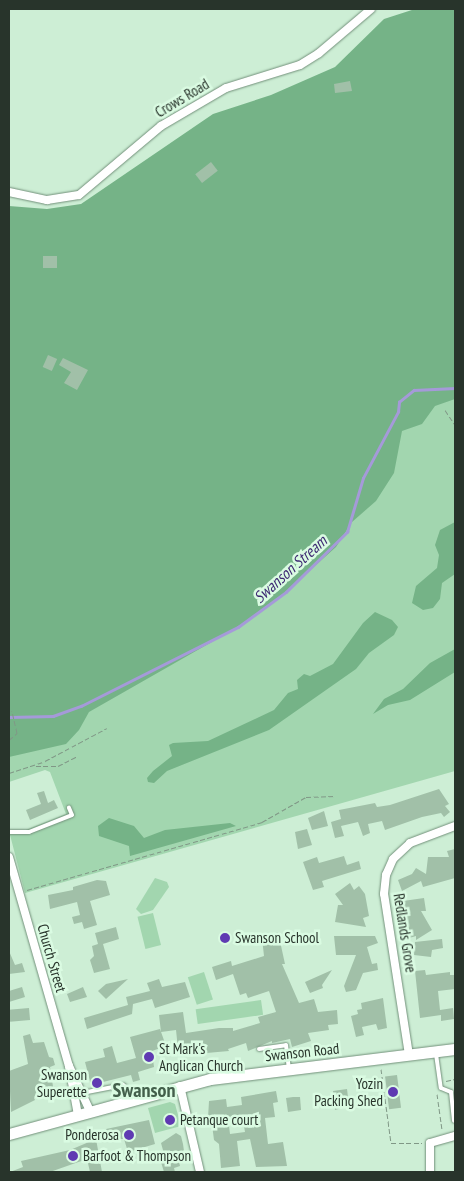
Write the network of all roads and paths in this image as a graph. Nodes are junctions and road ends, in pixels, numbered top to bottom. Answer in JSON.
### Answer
{"nodes":[{"id":1,"x":370,"y":9,"type":"edge"},
{"id":2,"x":9,"y":192,"type":"edge"},
{"id":3,"x":445,"y":410,"type":"dead end"},
{"id":4,"x":455,"y":425,"type":"edge"},
{"id":5,"x":12,"y":711,"type":"dead end"},
{"id":6,"x":107,"y":728,"type":"dead end"},
{"id":7,"x":9,"y":740,"type":"edge"},
{"id":8,"x":78,"y":756,"type":"dead end"},
{"id":9,"x":33,"y":766,"type":"junction"},
{"id":10,"x":9,"y":773,"type":"edge"},
{"id":11,"x":336,"y":796,"type":"dead end"},
{"id":12,"x":69,"y":808,"type":"dead end"},
{"id":13,"x":455,"y":826,"type":"edge"},
{"id":14,"x":9,"y":832,"type":"edge"},
{"id":15,"x":9,"y":857,"type":"edge"},
{"id":16,"x":19,"y":892,"type":"junction"},
{"id":17,"x":259,"y":1049,"type":"dead end"},
{"id":18,"x":455,"y":1049,"type":"edge"},
{"id":19,"x":436,"y":1051,"type":"junction"},
{"id":20,"x":409,"y":1055,"type":"junction"},
{"id":21,"x":380,"y":1058,"type":"junction"},
{"id":22,"x":70,"y":1066,"type":"junction"},
{"id":23,"x":289,"y":1069,"type":"junction"},
{"id":24,"x":455,"y":1079,"type":"edge"},
{"id":25,"x":440,"y":1081,"type":"junction"},
{"id":26,"x":180,"y":1086,"type":"junction"},
{"id":27,"x":437,"y":1091,"type":"dead end"},
{"id":28,"x":453,"y":1092,"type":"edge"},
{"id":29,"x":82,"y":1093,"type":"junction"},
{"id":30,"x":140,"y":1098,"type":"junction"},
{"id":31,"x":90,"y":1112,"type":"junction"},
{"id":32,"x":78,"y":1115,"type":"junction"},
{"id":33,"x":454,"y":1121,"type":"edge"},
{"id":34,"x":442,"y":1130,"type":"dead end"},
{"id":35,"x":9,"y":1134,"type":"edge"},
{"id":36,"x":455,"y":1136,"type":"edge"},
{"id":37,"x":430,"y":1143,"type":"junction"},
{"id":38,"x":200,"y":1172,"type":"edge"},
{"id":39,"x":430,"y":1172,"type":"edge"}],
"edges":[{"from":1,"to":2,"type":"street","name":"Crows Road"},
{"from":3,"to":4,"type":"path"},
{"from":5,"to":7,"type":"path"},
{"from":6,"to":9,"type":"path"},
{"from":8,"to":9,"type":"path"},
{"from":9,"to":10,"type":"path"},
{"from":11,"to":16,"type":"path"},
{"from":12,"to":14,"type":"lane"},
{"from":13,"to":20,"type":"street","name":"Redlands Grove"},
{"from":15,"to":16,"type":"street","name":"Church Street"},
{"from":16,"to":22,"type":"street","name":"Church Street"},
{"from":17,"to":23,"type":"lane"},
{"from":18,"to":19,"type":"main road","name":"Swanson Road"},
{"from":19,"to":20,"type":"main road","name":"Swanson Road"},
{"from":19,"to":25,"type":"lane"},
{"from":20,"to":21,"type":"main road","name":"Swanson Road"},
{"from":21,"to":23,"type":"main road","name":"Swanson Road"},
{"from":21,"to":37,"type":"path"},
{"from":22,"to":29,"type":"street","name":"Church Street"},
{"from":22,"to":32,"type":"street","name":"Church Street"},
{"from":23,"to":26,"type":"main road","name":"Swanson Road"},
{"from":24,"to":25,"type":"path"},
{"from":25,"to":28,"type":"lane"},
{"from":26,"to":30,"type":"main road","name":"Swanson Road"},
{"from":26,"to":38,"type":"street"},
{"from":27,"to":34,"type":"path"},
{"from":28,"to":33,"type":"lane"},
{"from":29,"to":30,"type":"lane"},
{"from":29,"to":31,"type":"street","name":"Church Street"},
{"from":30,"to":31,"type":"main road","name":"Swanson Road"},
{"from":31,"to":32,"type":"main road","name":"Swanson Road"},
{"from":32,"to":35,"type":"main road","name":"Swanson Road"},
{"from":36,"to":37,"type":"street"},
{"from":37,"to":39,"type":"street"}]}
